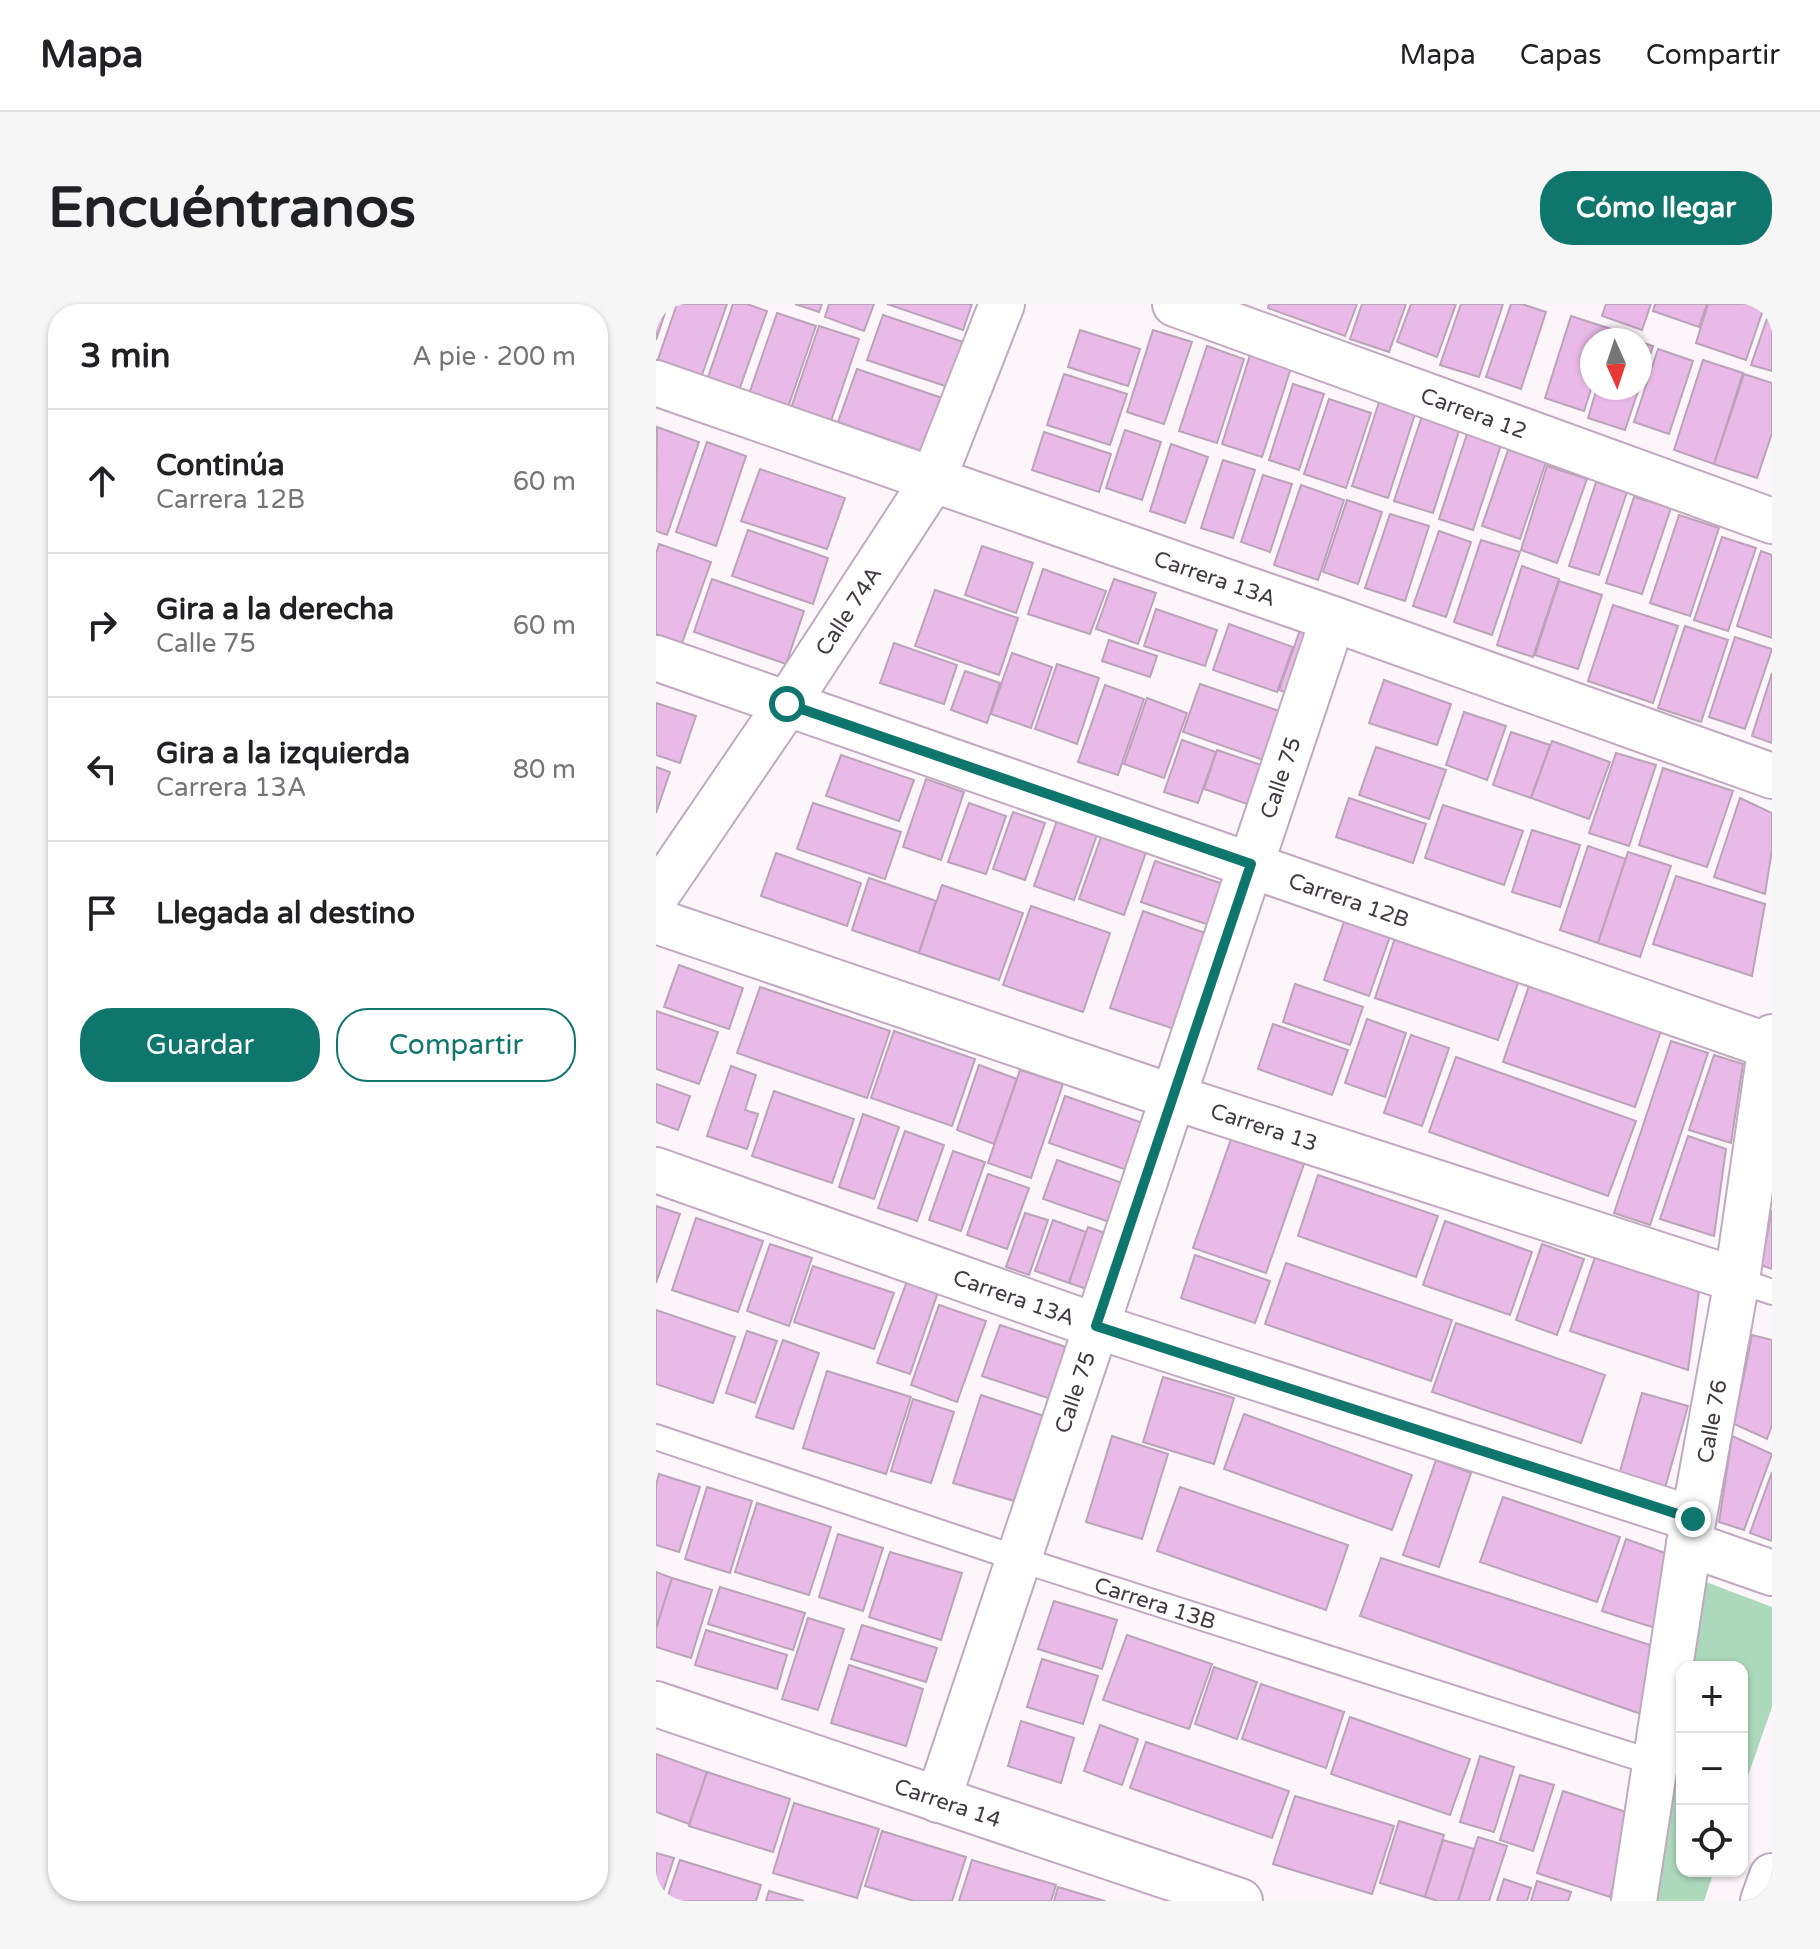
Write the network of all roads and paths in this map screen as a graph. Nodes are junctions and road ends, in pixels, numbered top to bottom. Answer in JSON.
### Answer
{"nodes":[{"id":1,"x":1002,"y":304,"type":"edge"},
{"id":2,"x":1175,"y":304,"type":"edge"},
{"id":3,"x":656,"y":383,"type":"edge"},
{"id":4,"x":933,"y":480,"type":"junction"},
{"id":5,"x":1772,"y":521,"type":"edge"},
{"id":6,"x":1333,"y":619,"type":"junction"},
{"id":7,"x":656,"y":658,"type":"edge"},
{"id":8,"x":787,"y":704,"type":"junction"},
{"id":9,"x":1772,"y":776,"type":"edge"},
{"id":10,"x":1251,"y":864,"type":"junction"},
{"id":11,"x":656,"y":896,"type":"edge"},
{"id":12,"x":656,"y":921,"type":"edge"},
{"id":13,"x":1771,"y":1044,"type":"edge"},
{"id":14,"x":1173,"y":1097,"type":"junction"},
{"id":15,"x":656,"y":1170,"type":"edge"},
{"id":16,"x":1755,"y":1286,"type":"edge"},
{"id":17,"x":1096,"y":1326,"type":"junction"},
{"id":18,"x":656,"y":1437,"type":"edge"},
{"id":19,"x":1691,"y":1531,"type":"junction"},
{"id":20,"x":1019,"y":1559,"type":"junction"},
{"id":21,"x":1772,"y":1573,"type":"edge"},
{"id":22,"x":656,"y":1704,"type":"edge"},
{"id":23,"x":1655,"y":1763,"type":"junction"},
{"id":24,"x":938,"y":1800,"type":"junction"},
{"id":25,"x":1772,"y":1876,"type":"edge"},
{"id":26,"x":1240,"y":1901,"type":"edge"},
{"id":27,"x":1634,"y":1901,"type":"edge"},
{"id":28,"x":1763,"y":1901,"type":"edge"}],
"edges":[{"from":1,"to":4,"type":"street","name":"Calle 74A"},
{"from":2,"to":5,"type":"street","name":"Carrera 12"},
{"from":3,"to":4,"type":"street","name":"Carrera 13A"},
{"from":4,"to":6,"type":"street","name":"Carrera 13A"},
{"from":4,"to":8,"type":"street","name":"Calle 74A"},
{"from":6,"to":9,"type":"street","name":"Carrera 13A"},
{"from":6,"to":10,"type":"street","name":"Calle 75"},
{"from":7,"to":8,"type":"street","name":"Carrera 12B"},
{"from":8,"to":10,"type":"street","name":"Carrera 12B"},
{"from":8,"to":11,"type":"street","name":"Calle 74A"},
{"from":10,"to":13,"type":"street","name":"Carrera 12B"},
{"from":10,"to":14,"type":"street","name":"Calle 75"},
{"from":12,"to":14,"type":"street","name":"Carrera 13"},
{"from":13,"to":16,"type":"street","name":"Calle 76"},
{"from":14,"to":16,"type":"street","name":"Carrera 13"},
{"from":14,"to":17,"type":"street","name":"Calle 75"},
{"from":15,"to":17,"type":"street","name":"Carrera 13A"},
{"from":16,"to":19,"type":"street","name":"Calle 76"},
{"from":17,"to":19,"type":"street","name":"Carrera 13A"},
{"from":17,"to":20,"type":"street","name":"Calle 75"},
{"from":18,"to":20,"type":"lane","name":"Carrera 13B"},
{"from":19,"to":21,"type":"street","name":"Carrera 13A"},
{"from":19,"to":23,"type":"street","name":"Calle 76"},
{"from":20,"to":23,"type":"lane","name":"Carrera 13B"},
{"from":20,"to":24,"type":"street","name":"Calle 75"},
{"from":22,"to":24,"type":"street","name":"Carrera 14"},
{"from":23,"to":27,"type":"street","name":"Calle 76"},
{"from":24,"to":26,"type":"street","name":"Carrera 14"},
{"from":25,"to":28,"type":"street"}]}
